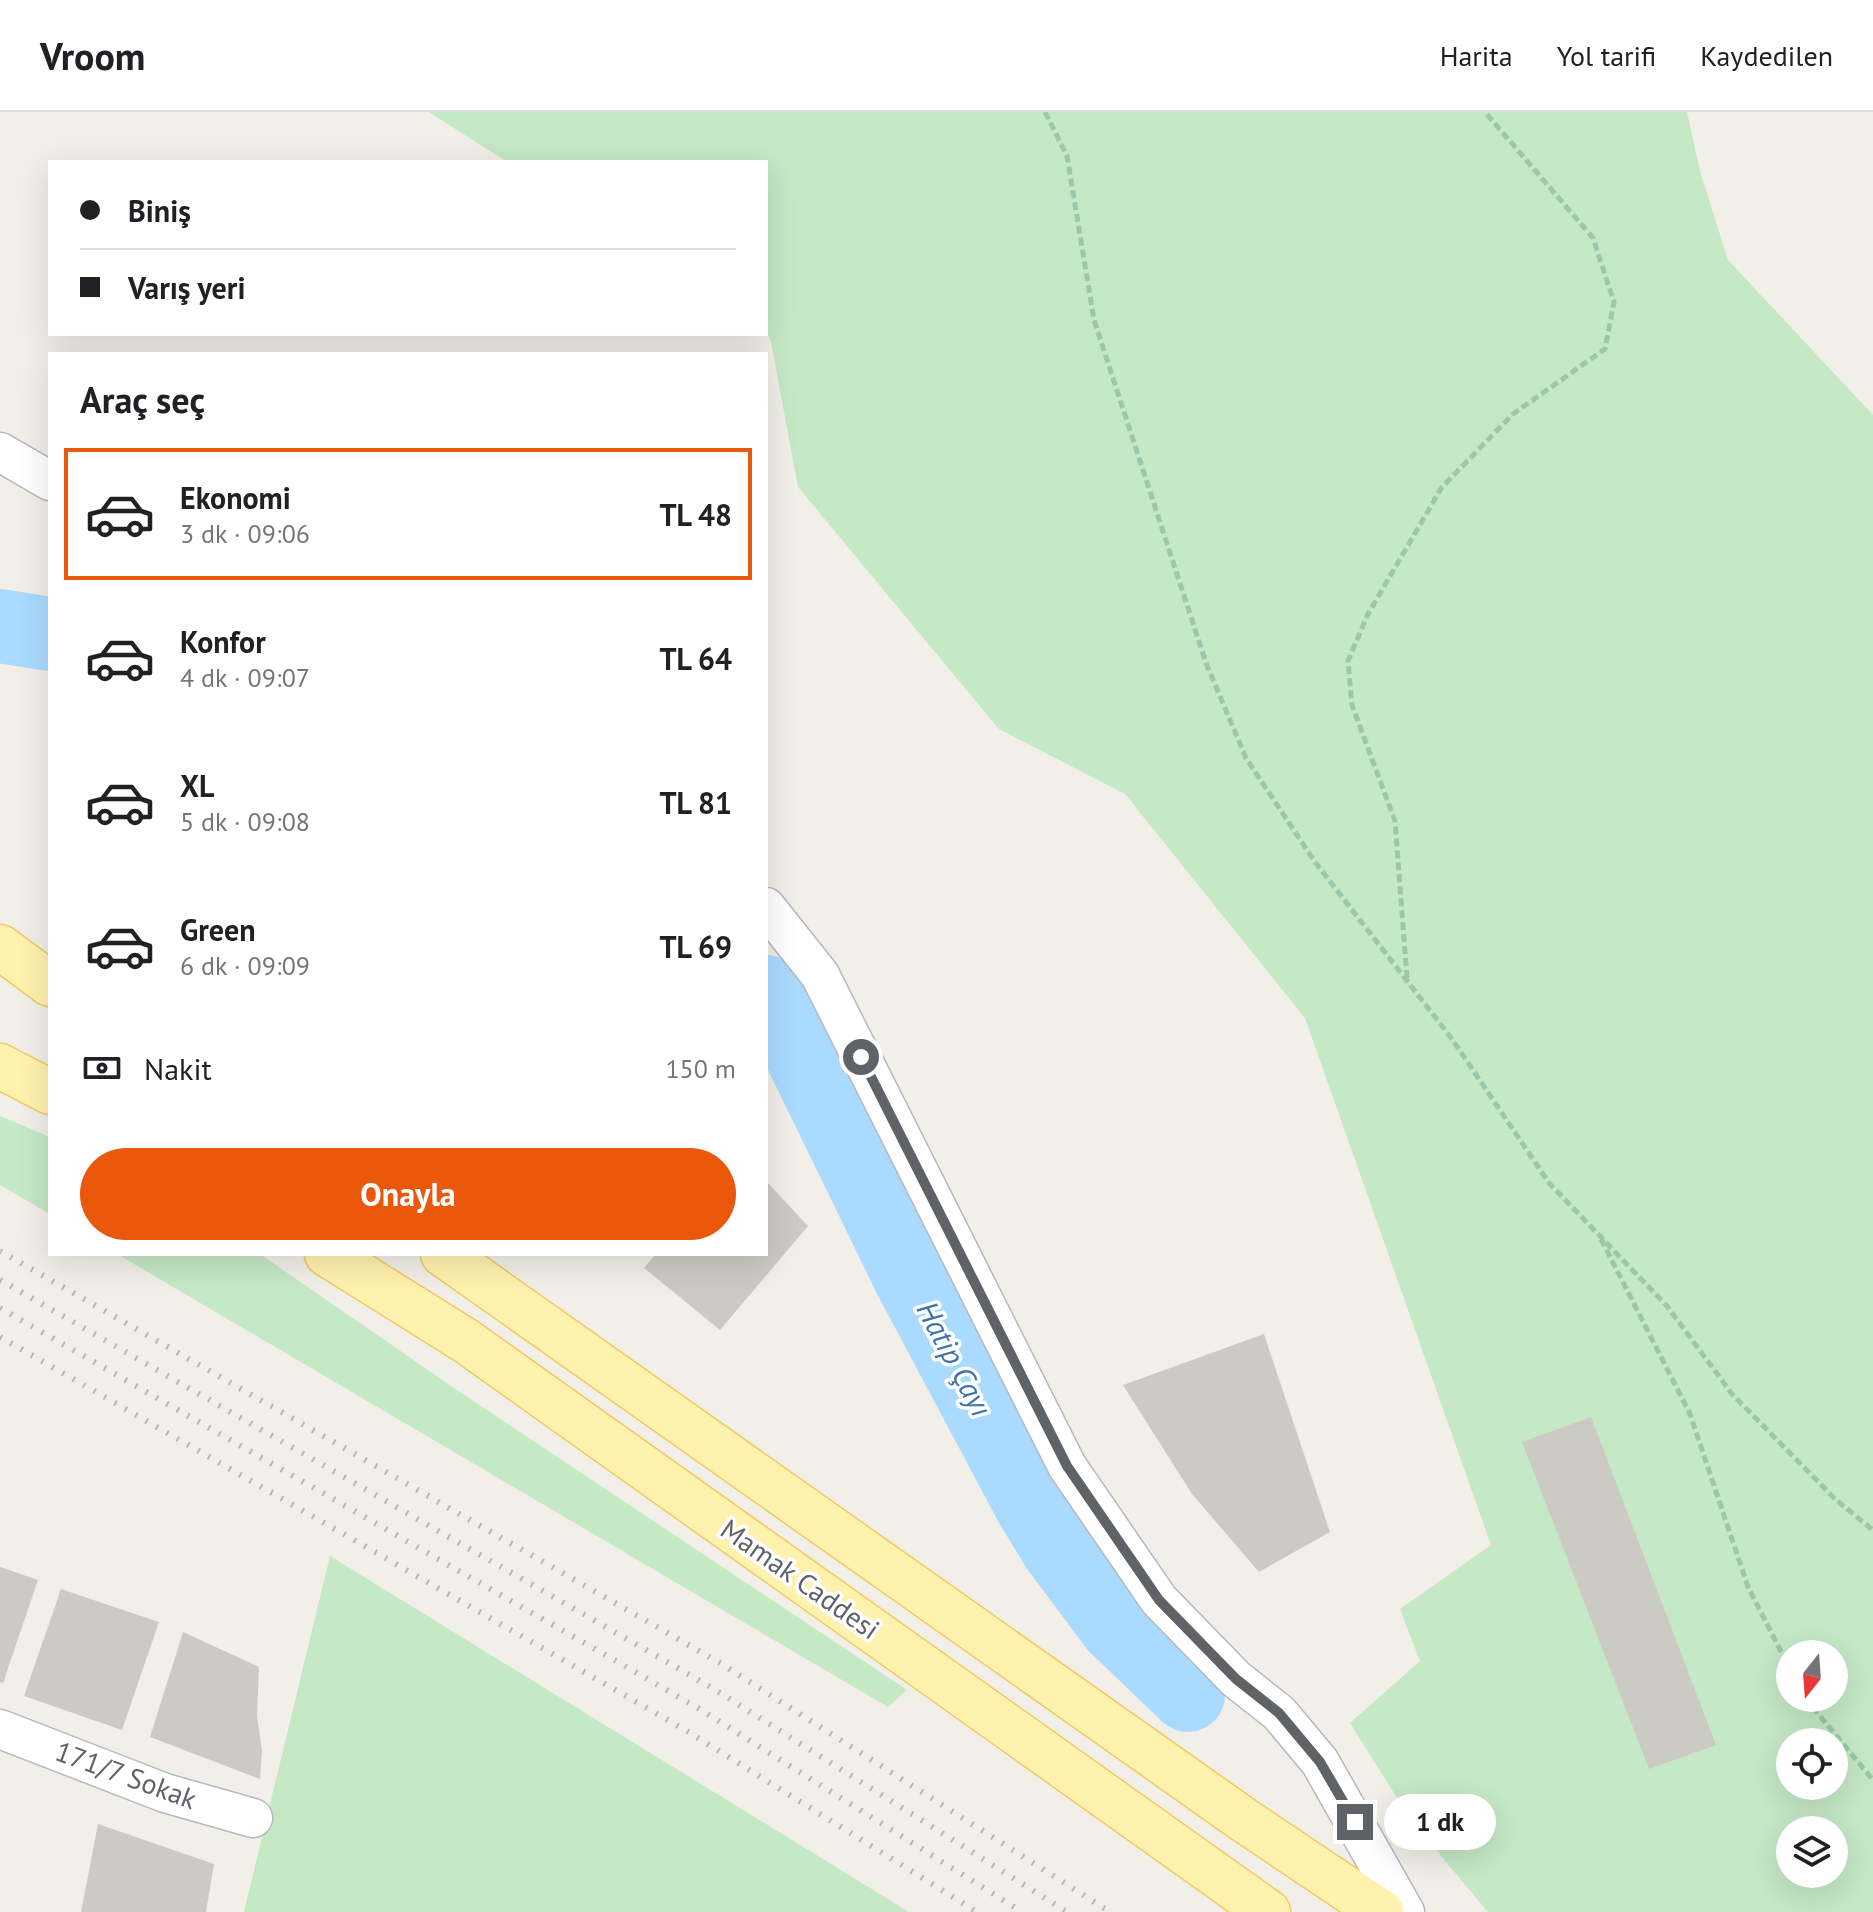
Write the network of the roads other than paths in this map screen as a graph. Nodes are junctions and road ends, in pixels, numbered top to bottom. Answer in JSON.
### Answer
{"nodes":[{"id":1,"x":0,"y":452,"type":"edge"},
{"id":2,"x":48,"y":480,"type":"edge"},
{"id":3,"x":768,"y":910,"type":"edge"},
{"id":4,"x":0,"y":947,"type":"edge"},
{"id":5,"x":48,"y":983,"type":"edge"},
{"id":6,"x":0,"y":1066,"type":"edge"},
{"id":7,"x":48,"y":1091,"type":"edge"},
{"id":8,"x":330,"y":1256,"type":"edge"},
{"id":9,"x":446,"y":1256,"type":"edge"},
{"id":10,"x":0,"y":1729,"type":"edge"},
{"id":11,"x":253,"y":1818,"type":"dead end"},
{"id":12,"x":1268,"y":1912,"type":"edge"},
{"id":13,"x":1381,"y":1912,"type":"edge"},
{"id":14,"x":1405,"y":1912,"type":"edge"}],
"edges":[{"from":1,"to":2,"type":"street"},
{"from":3,"to":14,"type":"street"},
{"from":4,"to":5,"type":"main road"},
{"from":6,"to":7,"type":"main road"},
{"from":8,"to":12,"type":"main road","name":"Mamak Caddesi"},
{"from":9,"to":13,"type":"main road"},
{"from":10,"to":11,"type":"street","name":"171/7 Sokak"}]}
